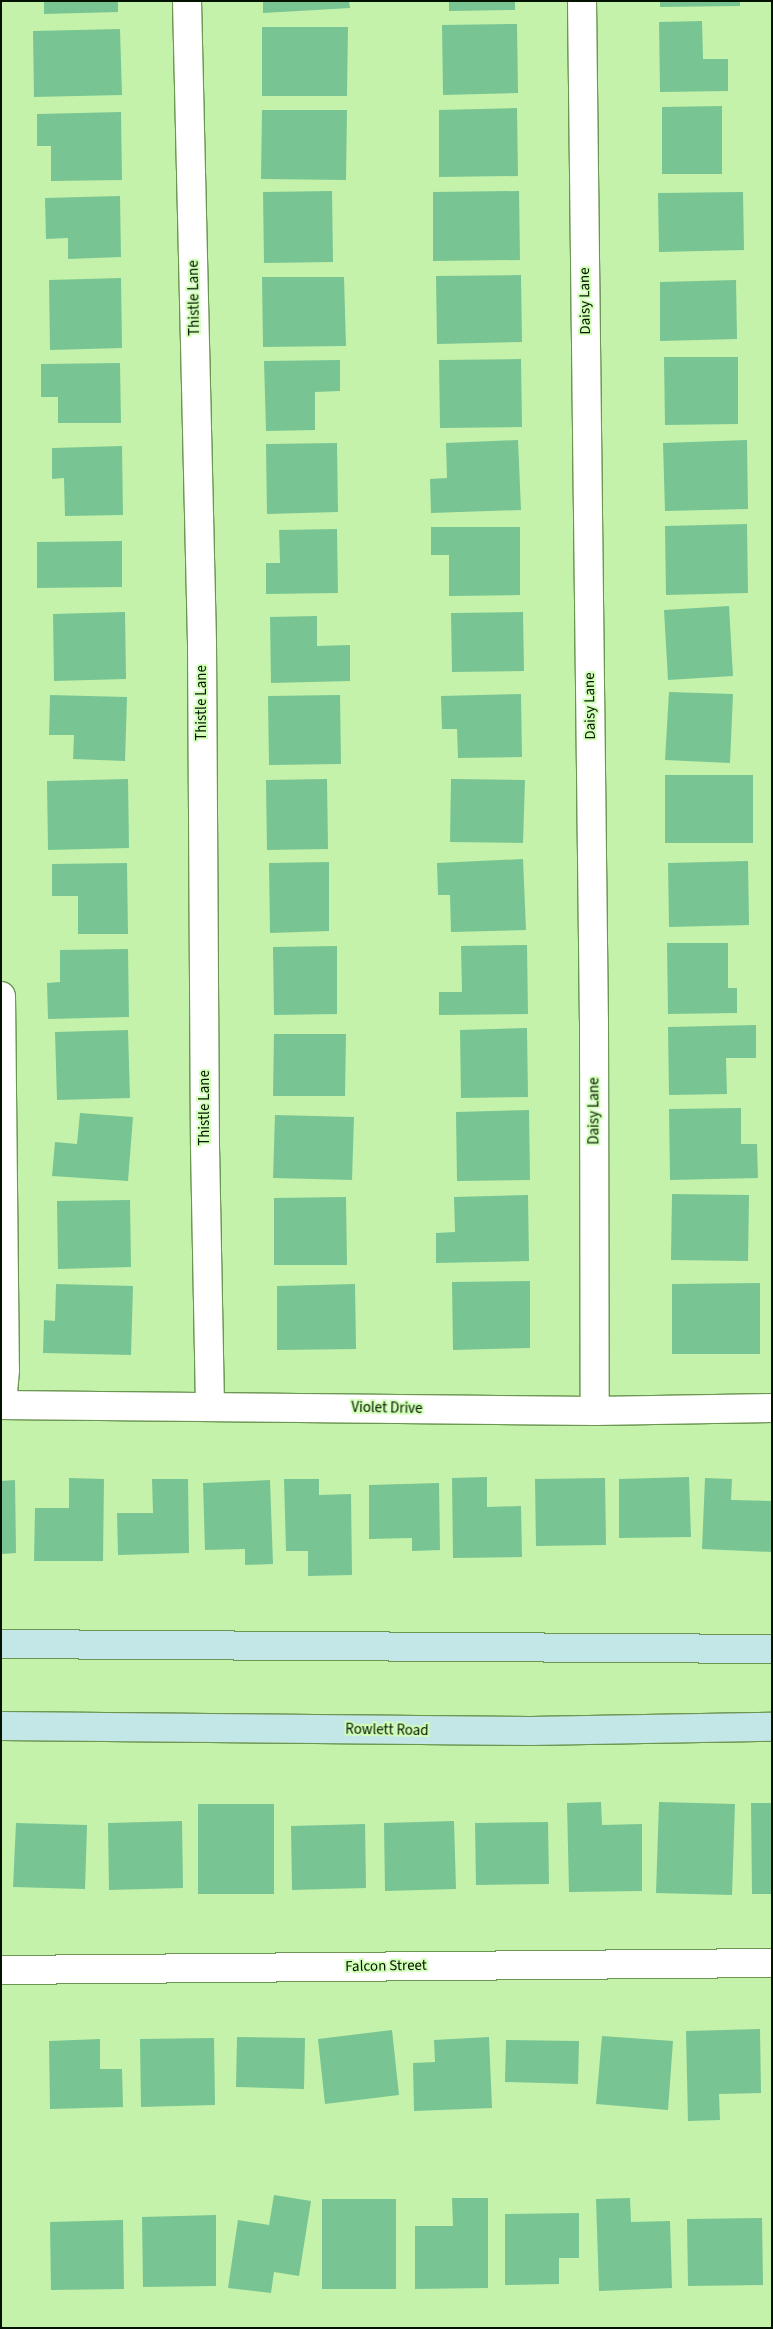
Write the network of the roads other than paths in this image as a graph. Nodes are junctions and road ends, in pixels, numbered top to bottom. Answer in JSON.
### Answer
{"nodes":[{"id":1,"x":187,"y":1,"type":"edge"},
{"id":2,"x":582,"y":1,"type":"edge"},
{"id":3,"x":1,"y":996,"type":"edge"},
{"id":4,"x":2,"y":1405,"type":"edge"},
{"id":5,"x":210,"y":1406,"type":"junction"},
{"id":6,"x":772,"y":1408,"type":"edge"},
{"id":7,"x":595,"y":1411,"type":"junction"},
{"id":8,"x":1,"y":1644,"type":"edge"},
{"id":9,"x":772,"y":1649,"type":"edge"},
{"id":10,"x":1,"y":1726,"type":"edge"},
{"id":11,"x":772,"y":1726,"type":"edge"},
{"id":12,"x":772,"y":1963,"type":"edge"},
{"id":13,"x":1,"y":1970,"type":"edge"}],
"edges":[{"from":1,"to":5,"type":"street","name":"Thistle Lane"},
{"from":2,"to":7,"type":"street","name":"Daisy Lane"},
{"from":3,"to":4,"type":"street"},
{"from":4,"to":5,"type":"street","name":"Violet Drive"},
{"from":5,"to":7,"type":"street","name":"Violet Drive"},
{"from":6,"to":7,"type":"street","name":"Violet Drive"},
{"from":8,"to":9,"type":"main road"},
{"from":10,"to":11,"type":"main road","name":"Rowlett Road"},
{"from":12,"to":13,"type":"street","name":"Falcon Street"}]}
